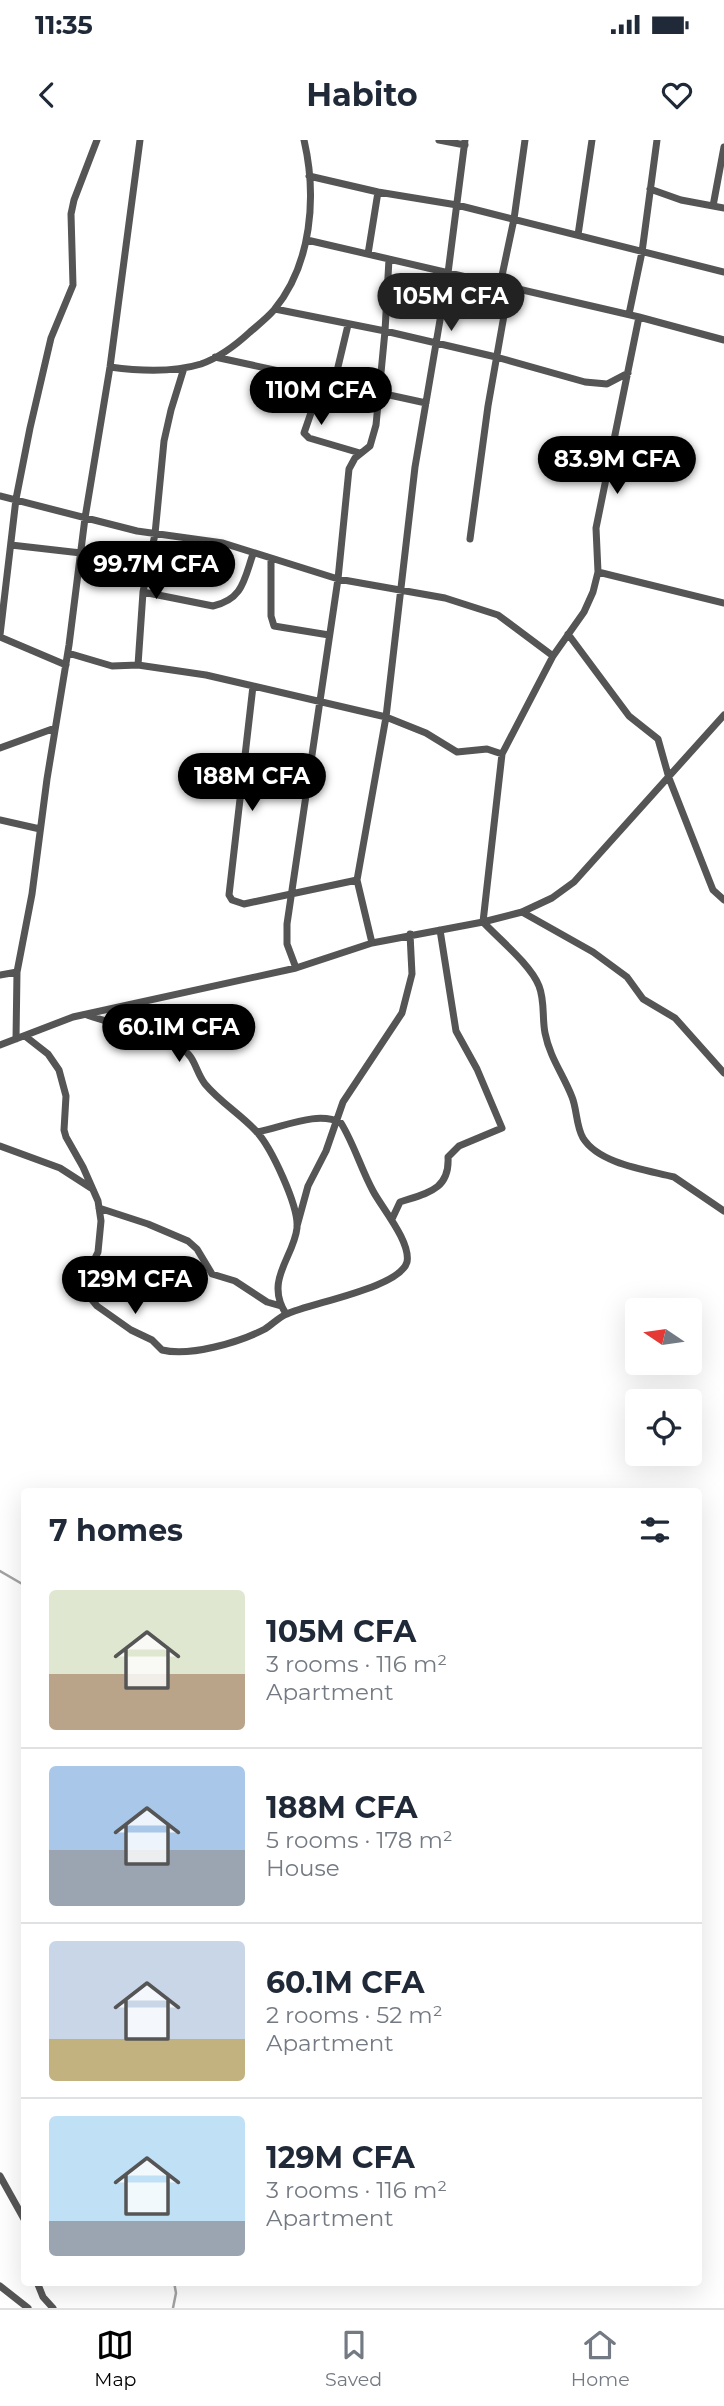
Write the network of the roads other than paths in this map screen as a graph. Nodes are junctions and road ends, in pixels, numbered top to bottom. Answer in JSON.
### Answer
{"nodes":[{"id":1,"x":97,"y":140,"type":"edge"},
{"id":2,"x":140,"y":140,"type":"edge"},
{"id":3,"x":304,"y":140,"type":"edge"},
{"id":4,"x":439,"y":140,"type":"edge"},
{"id":5,"x":525,"y":140,"type":"edge"},
{"id":6,"x":592,"y":140,"type":"edge"},
{"id":7,"x":657,"y":140,"type":"edge"},
{"id":8,"x":465,"y":142,"type":"edge"},
{"id":9,"x":724,"y":147,"type":"edge"},
{"id":10,"x":309,"y":176,"type":"junction"},
{"id":11,"x":650,"y":189,"type":"junction"},
{"id":12,"x":378,"y":192,"type":"junction"},
{"id":13,"x":457,"y":205,"type":"junction"},
{"id":14,"x":713,"y":206,"type":"junction"},
{"id":15,"x":724,"y":208,"type":"edge"},
{"id":16,"x":514,"y":219,"type":"junction"},
{"id":17,"x":578,"y":234,"type":"junction"},
{"id":18,"x":306,"y":240,"type":"junction"},
{"id":19,"x":642,"y":252,"type":"junction"},
{"id":20,"x":368,"y":254,"type":"junction"},
{"id":21,"x":389,"y":259,"type":"junction"},
{"id":22,"x":724,"y":272,"type":"edge"},
{"id":23,"x":448,"y":273,"type":"junction"},
{"id":24,"x":500,"y":285,"type":"junction"},
{"id":25,"x":509,"y":287,"type":"junction"},
{"id":26,"x":275,"y":309,"type":"junction"},
{"id":27,"x":629,"y":314,"type":"junction"},
{"id":28,"x":639,"y":317,"type":"junction"},
{"id":29,"x":348,"y":326,"type":"junction"},
{"id":30,"x":386,"y":331,"type":"junction"},
{"id":31,"x":724,"y":340,"type":"edge"},
{"id":32,"x":435,"y":345,"type":"junction"},
{"id":33,"x":214,"y":356,"type":"junction"},
{"id":34,"x":496,"y":357,"type":"junction"},
{"id":35,"x":110,"y":367,"type":"junction"},
{"id":36,"x":184,"y":368,"type":"junction"},
{"id":37,"x":628,"y":373,"type":"junction"},
{"id":38,"x":328,"y":381,"type":"junction"},
{"id":39,"x":379,"y":394,"type":"junction"},
{"id":40,"x":426,"y":403,"type":"junction"},
{"id":41,"x":360,"y":453,"type":"junction"},
{"id":42,"x":0,"y":496,"type":"edge"},
{"id":43,"x":16,"y":499,"type":"junction"},
{"id":44,"x":85,"y":518,"type":"junction"},
{"id":45,"x":155,"y":534,"type":"junction"},
{"id":46,"x":470,"y":539,"type":"dead end"},
{"id":47,"x":11,"y":545,"type":"junction"},
{"id":48,"x":81,"y":553,"type":"junction"},
{"id":49,"x":253,"y":554,"type":"junction"},
{"id":50,"x":271,"y":559,"type":"junction"},
{"id":51,"x":4,"y":562,"type":"edge"},
{"id":52,"x":598,"y":572,"type":"junction"},
{"id":53,"x":338,"y":579,"type":"junction"},
{"id":54,"x":401,"y":589,"type":"junction"},
{"id":55,"x":143,"y":592,"type":"junction"},
{"id":56,"x":724,"y":603,"type":"edge"},
{"id":57,"x":0,"y":628,"type":"edge"},
{"id":58,"x":568,"y":634,"type":"junction"},
{"id":59,"x":329,"y":635,"type":"junction"},
{"id":60,"x":0,"y":636,"type":"edge"},
{"id":61,"x":68,"y":653,"type":"junction"},
{"id":62,"x":553,"y":656,"type":"junction"},
{"id":63,"x":66,"y":665,"type":"junction"},
{"id":64,"x":138,"y":665,"type":"junction"},
{"id":65,"x":253,"y":686,"type":"junction"},
{"id":66,"x":319,"y":702,"type":"junction"},
{"id":67,"x":724,"y":716,"type":"edge"},
{"id":68,"x":386,"y":717,"type":"junction"},
{"id":69,"x":55,"y":728,"type":"junction"},
{"id":70,"x":0,"y":748,"type":"edge"},
{"id":71,"x":502,"y":754,"type":"junction"},
{"id":72,"x":669,"y":778,"type":"junction"},
{"id":73,"x":0,"y":821,"type":"edge"},
{"id":74,"x":40,"y":829,"type":"junction"},
{"id":75,"x":357,"y":880,"type":"junction"},
{"id":76,"x":293,"y":892,"type":"junction"},
{"id":77,"x":724,"y":900,"type":"edge"},
{"id":78,"x":522,"y":912,"type":"junction"},
{"id":79,"x":483,"y":922,"type":"junction"},
{"id":80,"x":439,"y":930,"type":"junction"},
{"id":81,"x":410,"y":934,"type":"junction"},
{"id":82,"x":372,"y":943,"type":"junction"},
{"id":83,"x":296,"y":968,"type":"junction"},
{"id":84,"x":17,"y":972,"type":"junction"},
{"id":85,"x":0,"y":975,"type":"edge"},
{"id":86,"x":86,"y":1015,"type":"junction"},
{"id":87,"x":26,"y":1036,"type":"junction"},
{"id":88,"x":16,"y":1039,"type":"junction"},
{"id":89,"x":0,"y":1045,"type":"edge"},
{"id":90,"x":724,"y":1073,"type":"edge"},
{"id":91,"x":337,"y":1121,"type":"junction"},
{"id":92,"x":257,"y":1132,"type":"junction"},
{"id":93,"x":0,"y":1146,"type":"edge"},
{"id":94,"x":95,"y":1191,"type":"junction"},
{"id":95,"x":99,"y":1208,"type":"junction"},
{"id":96,"x":724,"y":1212,"type":"edge"},
{"id":97,"x":393,"y":1219,"type":"junction"},
{"id":98,"x":297,"y":1227,"type":"junction"},
{"id":99,"x":281,"y":1306,"type":"junction"},
{"id":100,"x":286,"y":1314,"type":"junction"},
{"id":101,"x":0,"y":2176,"type":"edge"},
{"id":102,"x":21,"y":2214,"type":"edge"},
{"id":103,"x":0,"y":2286,"type":"edge"},
{"id":104,"x":39,"y":2286,"type":"edge"},
{"id":105,"x":28,"y":2308,"type":"edge"},
{"id":106,"x":53,"y":2308,"type":"edge"}],
"edges":[{"from":1,"to":43,"type":"street"},
{"from":2,"to":35,"type":"street"},
{"from":3,"to":10,"type":"street"},
{"from":4,"to":8,"type":"street"},
{"from":5,"to":16,"type":"street"},
{"from":6,"to":17,"type":"street"},
{"from":7,"to":11,"type":"street"},
{"from":8,"to":13,"type":"street"},
{"from":9,"to":14,"type":"street"},
{"from":10,"to":12,"type":"street"},
{"from":10,"to":18,"type":"street"},
{"from":11,"to":14,"type":"street"},
{"from":11,"to":19,"type":"street"},
{"from":12,"to":13,"type":"street"},
{"from":12,"to":20,"type":"street"},
{"from":13,"to":16,"type":"street"},
{"from":13,"to":23,"type":"street"},
{"from":14,"to":15,"type":"street"},
{"from":16,"to":17,"type":"street"},
{"from":16,"to":24,"type":"street"},
{"from":17,"to":19,"type":"street"},
{"from":18,"to":20,"type":"street"},
{"from":18,"to":26,"type":"street"},
{"from":19,"to":22,"type":"street"},
{"from":19,"to":27,"type":"street"},
{"from":20,"to":21,"type":"street"},
{"from":21,"to":23,"type":"street"},
{"from":21,"to":30,"type":"street"},
{"from":23,"to":24,"type":"street"},
{"from":23,"to":32,"type":"street"},
{"from":24,"to":25,"type":"street"},
{"from":25,"to":27,"type":"street"},
{"from":25,"to":34,"type":"street"},
{"from":26,"to":29,"type":"street"},
{"from":26,"to":33,"type":"street"},
{"from":27,"to":28,"type":"street"},
{"from":28,"to":31,"type":"street"},
{"from":28,"to":37,"type":"street"},
{"from":29,"to":30,"type":"street"},
{"from":29,"to":38,"type":"street"},
{"from":30,"to":32,"type":"street"},
{"from":30,"to":39,"type":"street"},
{"from":32,"to":34,"type":"street"},
{"from":32,"to":40,"type":"street"},
{"from":33,"to":36,"type":"street"},
{"from":33,"to":38,"type":"street"},
{"from":34,"to":37,"type":"street"},
{"from":34,"to":46,"type":"street"},
{"from":35,"to":36,"type":"street"},
{"from":35,"to":44,"type":"street"},
{"from":36,"to":45,"type":"street"},
{"from":37,"to":52,"type":"street"},
{"from":38,"to":39,"type":"street"},
{"from":38,"to":41,"type":"street"},
{"from":39,"to":40,"type":"street"},
{"from":39,"to":41,"type":"street"},
{"from":40,"to":54,"type":"street"},
{"from":41,"to":53,"type":"street"},
{"from":42,"to":43,"type":"street"},
{"from":43,"to":44,"type":"street"},
{"from":43,"to":47,"type":"street"},
{"from":44,"to":45,"type":"street"},
{"from":44,"to":48,"type":"street"},
{"from":45,"to":49,"type":"street"},
{"from":45,"to":55,"type":"street"},
{"from":47,"to":48,"type":"street"},
{"from":47,"to":51,"type":"street"},
{"from":48,"to":61,"type":"street"},
{"from":49,"to":50,"type":"street"},
{"from":49,"to":55,"type":"street"},
{"from":50,"to":53,"type":"street"},
{"from":50,"to":59,"type":"street"},
{"from":51,"to":57,"type":"street"},
{"from":52,"to":56,"type":"street"},
{"from":52,"to":58,"type":"street"},
{"from":53,"to":54,"type":"street"},
{"from":53,"to":59,"type":"street"},
{"from":54,"to":62,"type":"street"},
{"from":54,"to":68,"type":"street"},
{"from":55,"to":64,"type":"street"},
{"from":57,"to":60,"type":"street"},
{"from":58,"to":62,"type":"street"},
{"from":58,"to":72,"type":"street"},
{"from":59,"to":66,"type":"street"},
{"from":60,"to":63,"type":"street"},
{"from":61,"to":63,"type":"street"},
{"from":61,"to":64,"type":"street"},
{"from":62,"to":71,"type":"street"},
{"from":63,"to":69,"type":"street"},
{"from":64,"to":65,"type":"street"},
{"from":65,"to":66,"type":"street"},
{"from":65,"to":76,"type":"street"},
{"from":66,"to":68,"type":"street"},
{"from":66,"to":76,"type":"street"},
{"from":67,"to":72,"type":"street"},
{"from":68,"to":71,"type":"street"},
{"from":68,"to":75,"type":"street"},
{"from":69,"to":70,"type":"street"},
{"from":69,"to":74,"type":"street"},
{"from":71,"to":79,"type":"street"},
{"from":72,"to":77,"type":"street"},
{"from":72,"to":78,"type":"street"},
{"from":73,"to":74,"type":"street"},
{"from":74,"to":84,"type":"street"},
{"from":75,"to":76,"type":"street"},
{"from":75,"to":82,"type":"street"},
{"from":76,"to":83,"type":"street"},
{"from":78,"to":79,"type":"street"},
{"from":78,"to":90,"type":"street"},
{"from":79,"to":80,"type":"street"},
{"from":79,"to":96,"type":"street"},
{"from":80,"to":81,"type":"street"},
{"from":80,"to":97,"type":"street"},
{"from":81,"to":82,"type":"street"},
{"from":81,"to":91,"type":"street"},
{"from":82,"to":83,"type":"street"},
{"from":83,"to":86,"type":"street"},
{"from":84,"to":85,"type":"street"},
{"from":84,"to":88,"type":"street"},
{"from":86,"to":87,"type":"street"},
{"from":86,"to":92,"type":"street"},
{"from":87,"to":88,"type":"street"},
{"from":87,"to":94,"type":"street"},
{"from":88,"to":89,"type":"street"},
{"from":91,"to":92,"type":"street"},
{"from":91,"to":97,"type":"street"},
{"from":91,"to":98,"type":"street"},
{"from":92,"to":98,"type":"street"},
{"from":93,"to":94,"type":"street"},
{"from":94,"to":95,"type":"street"},
{"from":95,"to":99,"type":"street"},
{"from":95,"to":100,"type":"street"},
{"from":97,"to":100,"type":"street"},
{"from":98,"to":99,"type":"street"},
{"from":99,"to":100,"type":"street"},
{"from":101,"to":102,"type":"street"},
{"from":103,"to":105,"type":"street"},
{"from":104,"to":106,"type":"street"}]}
